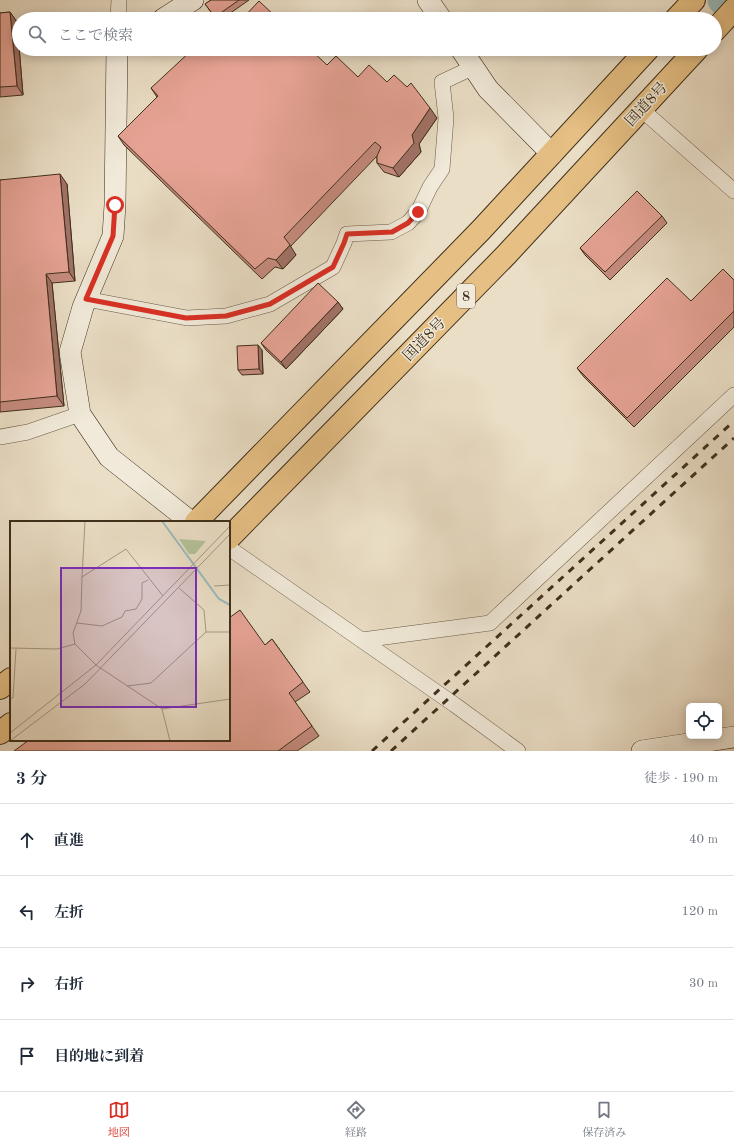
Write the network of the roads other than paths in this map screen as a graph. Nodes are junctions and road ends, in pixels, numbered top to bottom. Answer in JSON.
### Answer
{"nodes":[{"id":1,"x":119,"y":0,"type":"edge"},
{"id":2,"x":193,"y":0,"type":"edge"},
{"id":3,"x":428,"y":0,"type":"edge"},
{"id":4,"x":694,"y":0,"type":"edge"},
{"id":5,"x":118,"y":12,"type":"edge"},
{"id":6,"x":174,"y":12,"type":"edge"},
{"id":7,"x":436,"y":12,"type":"edge"},
{"id":8,"x":683,"y":12,"type":"edge"},
{"id":9,"x":117,"y":56,"type":"edge"},
{"id":10,"x":466,"y":56,"type":"edge"},
{"id":11,"x":642,"y":56,"type":"edge"},
{"id":12,"x":691,"y":56,"type":"edge"},
{"id":13,"x":474,"y":68,"type":"junction"},
{"id":14,"x":642,"y":109,"type":"junction"},
{"id":15,"x":552,"y":154,"type":"junction"},
{"id":16,"x":734,"y":191,"type":"edge"},
{"id":17,"x":86,"y":299,"type":"junction"},
{"id":18,"x":734,"y":395,"type":"edge"},
{"id":19,"x":80,"y":414,"type":"junction"},
{"id":20,"x":0,"y":436,"type":"edge"},
{"id":21,"x":190,"y":521,"type":"edge"},
{"id":22,"x":197,"y":521,"type":"edge"},
{"id":23,"x":230,"y":537,"type":"edge"},
{"id":24,"x":230,"y":549,"type":"edge"},
{"id":25,"x":362,"y":640,"type":"junction"},
{"id":26,"x":10,"y":680,"type":"edge"},
{"id":27,"x":0,"y":688,"type":"edge"},
{"id":28,"x":10,"y":725,"type":"edge"},
{"id":29,"x":0,"y":733,"type":"edge"},
{"id":30,"x":734,"y":737,"type":"edge"},
{"id":31,"x":518,"y":751,"type":"edge"},
{"id":32,"x":642,"y":751,"type":"edge"}],
"edges":[{"from":1,"to":5,"type":"street"},
{"from":2,"to":6,"type":"street"},
{"from":3,"to":7,"type":"street"},
{"from":4,"to":8,"type":"highway"},
{"from":9,"to":17,"type":"street"},
{"from":10,"to":13,"type":"street"},
{"from":11,"to":15,"type":"highway","number":"8"},
{"from":12,"to":14,"type":"highway","name":"国道8号","number":"8"},
{"from":13,"to":15,"type":"street"},
{"from":13,"to":17,"type":"street"},
{"from":14,"to":16,"type":"street"},
{"from":14,"to":23,"type":"highway","name":"国道8号","number":"8"},
{"from":15,"to":22,"type":"highway","number":"8"},
{"from":17,"to":19,"type":"street"},
{"from":18,"to":25,"type":"street"},
{"from":19,"to":20,"type":"street"},
{"from":19,"to":21,"type":"street"},
{"from":24,"to":25,"type":"street"},
{"from":25,"to":31,"type":"street"},
{"from":26,"to":27,"type":"highway"},
{"from":28,"to":29,"type":"highway"},
{"from":30,"to":32,"type":"street"}]}
